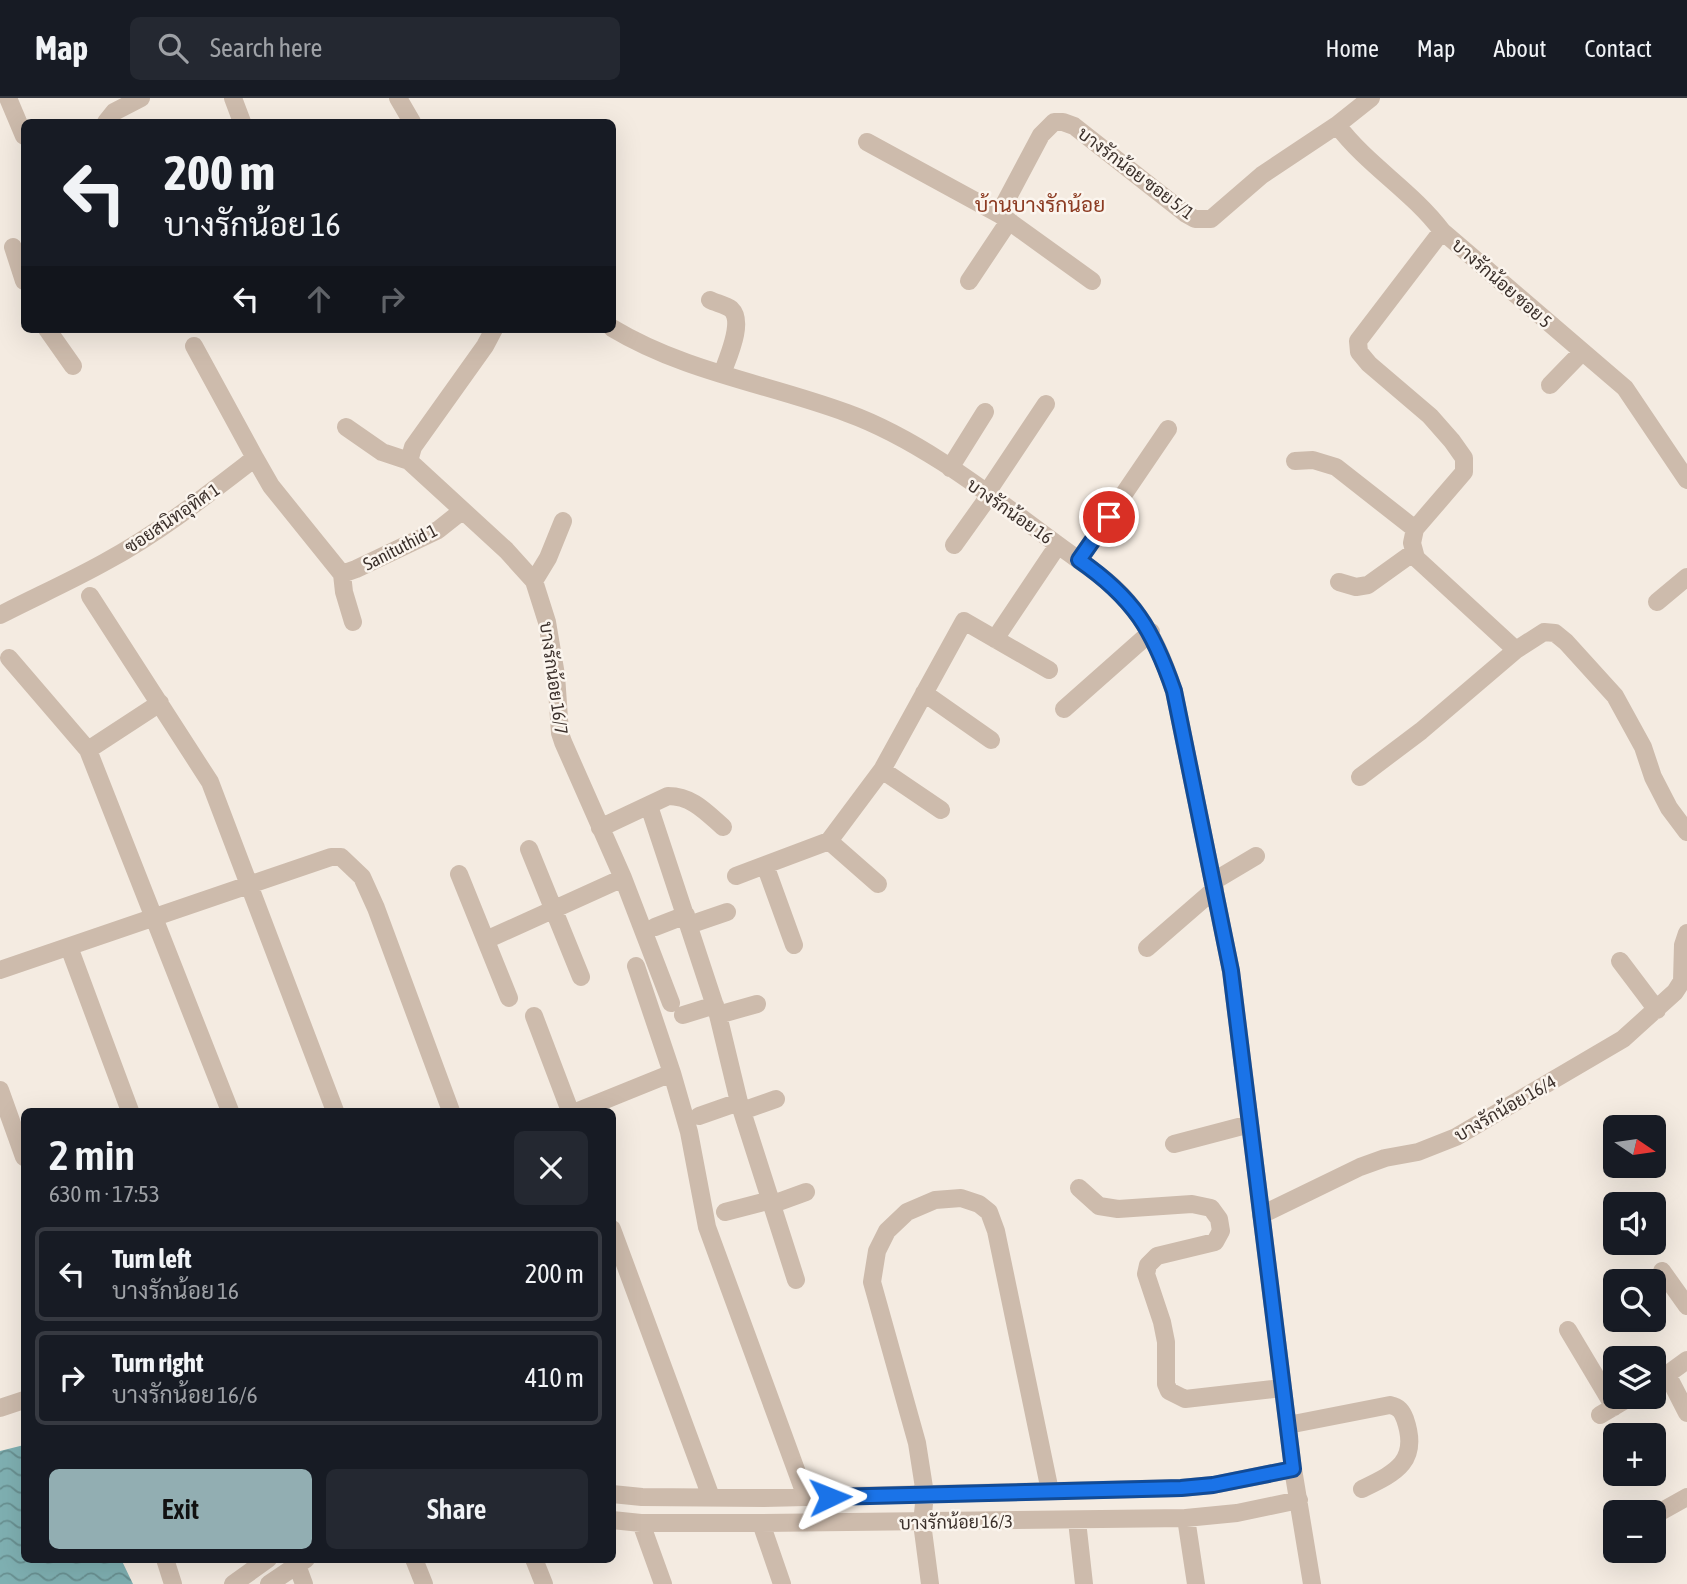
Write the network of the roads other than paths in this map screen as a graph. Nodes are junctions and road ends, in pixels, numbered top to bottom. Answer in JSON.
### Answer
{"nodes":[{"id":1,"x":8,"y":98,"type":"edge"},
{"id":2,"x":141,"y":98,"type":"edge"},
{"id":3,"x":233,"y":98,"type":"edge"},
{"id":4,"x":398,"y":98,"type":"edge"},
{"id":5,"x":1360,"y":101,"type":"edge"},
{"id":6,"x":108,"y":119,"type":"edge"},
{"id":7,"x":241,"y":119,"type":"edge"},
{"id":8,"x":410,"y":119,"type":"edge"},
{"id":9,"x":1337,"y":125,"type":"junction"},
{"id":10,"x":21,"y":129,"type":"edge"},
{"id":11,"x":867,"y":142,"type":"dead end"},
{"id":12,"x":1004,"y":217,"type":"junction"},
{"id":13,"x":1442,"y":231,"type":"junction"},
{"id":14,"x":12,"y":247,"type":"edge"},
{"id":15,"x":21,"y":272,"type":"edge"},
{"id":16,"x":969,"y":281,"type":"dead end"},
{"id":17,"x":1092,"y":281,"type":"dead end"},
{"id":18,"x":710,"y":300,"type":"dead end"},
{"id":19,"x":616,"y":330,"type":"edge"},
{"id":20,"x":50,"y":333,"type":"edge"},
{"id":21,"x":492,"y":333,"type":"edge"},
{"id":22,"x":194,"y":346,"type":"dead end"},
{"id":23,"x":1582,"y":352,"type":"junction"},
{"id":24,"x":73,"y":366,"type":"dead end"},
{"id":25,"x":722,"y":374,"type":"junction"},
{"id":26,"x":1550,"y":385,"type":"dead end"},
{"id":27,"x":1046,"y":404,"type":"dead end"},
{"id":28,"x":985,"y":412,"type":"dead end"},
{"id":29,"x":346,"y":427,"type":"dead end"},
{"id":30,"x":1168,"y":429,"type":"dead end"},
{"id":31,"x":255,"y":458,"type":"junction"},
{"id":32,"x":409,"y":461,"type":"junction"},
{"id":33,"x":1295,"y":461,"type":"dead end"},
{"id":34,"x":950,"y":468,"type":"junction"},
{"id":35,"x":1687,"y":480,"type":"edge"},
{"id":36,"x":987,"y":495,"type":"junction"},
{"id":37,"x":462,"y":512,"type":"junction"},
{"id":38,"x":563,"y":521,"type":"dead end"},
{"id":39,"x":1415,"y":528,"type":"junction"},
{"id":40,"x":954,"y":545,"type":"dead end"},
{"id":41,"x":1058,"y":545,"type":"junction"},
{"id":42,"x":1414,"y":552,"type":"junction"},
{"id":43,"x":1079,"y":560,"type":"junction"},
{"id":44,"x":342,"y":574,"type":"junction"},
{"id":45,"x":1687,"y":577,"type":"edge"},
{"id":46,"x":534,"y":581,"type":"junction"},
{"id":47,"x":1339,"y":582,"type":"dead end"},
{"id":48,"x":89,"y":596,"type":"dead end"},
{"id":49,"x":1657,"y":602,"type":"dead end"},
{"id":50,"x":0,"y":615,"type":"edge"},
{"id":51,"x":353,"y":622,"type":"dead end"},
{"id":52,"x":1151,"y":632,"type":"junction"},
{"id":53,"x":995,"y":639,"type":"junction"},
{"id":54,"x":1516,"y":650,"type":"junction"},
{"id":55,"x":9,"y":658,"type":"dead end"},
{"id":56,"x":1049,"y":670,"type":"dead end"},
{"id":57,"x":924,"y":694,"type":"junction"},
{"id":58,"x":160,"y":703,"type":"junction"},
{"id":59,"x":1065,"y":709,"type":"dead end"},
{"id":60,"x":991,"y":740,"type":"dead end"},
{"id":61,"x":88,"y":750,"type":"junction"},
{"id":62,"x":882,"y":770,"type":"junction"},
{"id":63,"x":1360,"y":777,"type":"dead end"},
{"id":64,"x":649,"y":806,"type":"junction"},
{"id":65,"x":941,"y":810,"type":"dead end"},
{"id":66,"x":723,"y":827,"type":"dead end"},
{"id":67,"x":600,"y":828,"type":"junction"},
{"id":68,"x":1687,"y":832,"type":"edge"},
{"id":69,"x":829,"y":841,"type":"junction"},
{"id":70,"x":530,"y":849,"type":"dead end"},
{"id":71,"x":1256,"y":856,"type":"dead end"},
{"id":72,"x":765,"y":865,"type":"junction"},
{"id":73,"x":459,"y":874,"type":"dead end"},
{"id":74,"x":736,"y":876,"type":"dead end"},
{"id":75,"x":624,"y":878,"type":"junction"},
{"id":76,"x":250,"y":884,"type":"junction"},
{"id":77,"x":878,"y":884,"type":"dead end"},
{"id":78,"x":1214,"y":885,"type":"junction"},
{"id":79,"x":553,"y":912,"type":"junction"},
{"id":80,"x":727,"y":912,"type":"dead end"},
{"id":81,"x":155,"y":919,"type":"junction"},
{"id":82,"x":688,"y":920,"type":"junction"},
{"id":83,"x":655,"y":927,"type":"dead end"},
{"id":84,"x":1687,"y":933,"type":"edge"},
{"id":85,"x":486,"y":940,"type":"junction"},
{"id":86,"x":794,"y":944,"type":"dead end"},
{"id":87,"x":69,"y":947,"type":"junction"},
{"id":88,"x":1147,"y":948,"type":"dead end"},
{"id":89,"x":1620,"y":961,"type":"dead end"},
{"id":90,"x":636,"y":966,"type":"dead end"},
{"id":91,"x":0,"y":970,"type":"edge"},
{"id":92,"x":581,"y":977,"type":"dead end"},
{"id":93,"x":509,"y":998,"type":"dead end"},
{"id":94,"x":757,"y":1004,"type":"dead end"},
{"id":95,"x":716,"y":1010,"type":"junction"},
{"id":96,"x":1657,"y":1010,"type":"junction"},
{"id":97,"x":534,"y":1016,"type":"dead end"},
{"id":98,"x":672,"y":1073,"type":"junction"},
{"id":99,"x":0,"y":1090,"type":"edge"},
{"id":100,"x":776,"y":1099,"type":"dead end"},
{"id":101,"x":741,"y":1107,"type":"junction"},
{"id":102,"x":129,"y":1108,"type":"edge"},
{"id":103,"x":229,"y":1108,"type":"edge"},
{"id":104,"x":334,"y":1108,"type":"edge"},
{"id":105,"x":450,"y":1108,"type":"edge"},
{"id":106,"x":569,"y":1108,"type":"edge"},
{"id":107,"x":585,"y":1108,"type":"edge"},
{"id":108,"x":699,"y":1116,"type":"dead end"},
{"id":109,"x":1250,"y":1124,"type":"junction"},
{"id":110,"x":1174,"y":1144,"type":"dead end"},
{"id":111,"x":21,"y":1149,"type":"edge"},
{"id":112,"x":1079,"y":1188,"type":"dead end"},
{"id":113,"x":806,"y":1192,"type":"dead end"},
{"id":114,"x":772,"y":1202,"type":"junction"},
{"id":115,"x":725,"y":1212,"type":"dead end"},
{"id":116,"x":1261,"y":1215,"type":"junction"},
{"id":117,"x":616,"y":1240,"type":"edge"},
{"id":118,"x":1666,"y":1277,"type":"edge"},
{"id":119,"x":796,"y":1280,"type":"dead end"},
{"id":120,"x":1687,"y":1306,"type":"edge"},
{"id":121,"x":1568,"y":1330,"type":"dead end"},
{"id":122,"x":1687,"y":1360,"type":"edge"},
{"id":123,"x":1666,"y":1376,"type":"edge"},
{"id":124,"x":1666,"y":1386,"type":"edge"},
{"id":125,"x":0,"y":1388,"type":"edge"},
{"id":126,"x":1282,"y":1388,"type":"junction"},
{"id":127,"x":21,"y":1401,"type":"edge"},
{"id":128,"x":1603,"y":1403,"type":"edge"},
{"id":129,"x":3,"y":1407,"type":"edge"},
{"id":130,"x":1687,"y":1413,"type":"edge"},
{"id":131,"x":1288,"y":1425,"type":"junction"},
{"id":132,"x":1293,"y":1469,"type":"junction"},
{"id":133,"x":1213,"y":1485,"type":"junction"},
{"id":134,"x":1362,"y":1489,"type":"dead end"},
{"id":135,"x":1050,"y":1491,"type":"junction"},
{"id":136,"x":616,"y":1494,"type":"edge"},
{"id":137,"x":925,"y":1494,"type":"junction"},
{"id":138,"x":710,"y":1497,"type":"junction"},
{"id":139,"x":806,"y":1497,"type":"junction"},
{"id":140,"x":1687,"y":1497,"type":"edge"},
{"id":141,"x":1298,"y":1500,"type":"junction"},
{"id":142,"x":1666,"y":1509,"type":"edge"},
{"id":143,"x":1217,"y":1514,"type":"junction"},
{"id":144,"x":1186,"y":1518,"type":"junction"},
{"id":145,"x":616,"y":1520,"type":"edge"},
{"id":146,"x":1077,"y":1521,"type":"junction"},
{"id":147,"x":641,"y":1523,"type":"junction"},
{"id":148,"x":922,"y":1523,"type":"junction"},
{"id":149,"x":761,"y":1524,"type":"junction"},
{"id":150,"x":166,"y":1563,"type":"edge"},
{"id":151,"x":262,"y":1563,"type":"edge"},
{"id":152,"x":300,"y":1563,"type":"edge"},
{"id":153,"x":302,"y":1563,"type":"edge"},
{"id":154,"x":416,"y":1563,"type":"edge"},
{"id":155,"x":536,"y":1563,"type":"edge"},
{"id":156,"x":173,"y":1584,"type":"edge"},
{"id":157,"x":233,"y":1584,"type":"edge"},
{"id":158,"x":269,"y":1584,"type":"edge"},
{"id":159,"x":304,"y":1584,"type":"edge"},
{"id":160,"x":424,"y":1584,"type":"edge"},
{"id":161,"x":544,"y":1584,"type":"edge"},
{"id":162,"x":663,"y":1584,"type":"edge"},
{"id":163,"x":782,"y":1584,"type":"edge"},
{"id":164,"x":930,"y":1584,"type":"edge"},
{"id":165,"x":1084,"y":1584,"type":"edge"},
{"id":166,"x":1196,"y":1584,"type":"edge"},
{"id":167,"x":1312,"y":1584,"type":"edge"}],
"edges":[{"from":1,"to":10,"type":"street"},
{"from":2,"to":6,"type":"street"},
{"from":3,"to":7,"type":"street"},
{"from":4,"to":8,"type":"street"},
{"from":5,"to":9,"type":"street"},
{"from":9,"to":12,"type":"street","name":"บางรักน้อย ซอย 5/1"},
{"from":9,"to":13,"type":"street","name":"บางรักน้อย ซอย 5"},
{"from":11,"to":12,"type":"street"},
{"from":12,"to":16,"type":"street","name":"บางรักน้อย ซอย 5/1"},
{"from":12,"to":17,"type":"street"},
{"from":13,"to":23,"type":"street","name":"บางรักน้อย ซอย 5"},
{"from":13,"to":39,"type":"street"},
{"from":14,"to":15,"type":"street"},
{"from":18,"to":25,"type":"street"},
{"from":19,"to":25,"type":"street","name":"บางรักน้อย 16"},
{"from":20,"to":24,"type":"street"},
{"from":21,"to":32,"type":"street"},
{"from":22,"to":31,"type":"street"},
{"from":23,"to":26,"type":"street"},
{"from":23,"to":35,"type":"street","name":"บางรักน้อย ซอย 5"},
{"from":25,"to":34,"type":"street","name":"บางรักน้อย 16"},
{"from":27,"to":36,"type":"street"},
{"from":28,"to":34,"type":"street"},
{"from":29,"to":32,"type":"street"},
{"from":30,"to":43,"type":"street"},
{"from":31,"to":44,"type":"street","name":"Sanituthid 1"},
{"from":31,"to":50,"type":"street","name":"ซอยสนิทอุทิศ 1"},
{"from":32,"to":37,"type":"street","name":"บางรักน้อย 16/7"},
{"from":33,"to":39,"type":"street"},
{"from":34,"to":36,"type":"street","name":"บางรักน้อย 16"},
{"from":36,"to":40,"type":"street"},
{"from":36,"to":41,"type":"street","name":"บางรักน้อย 16"},
{"from":37,"to":44,"type":"street","name":"Sanituthid 1"},
{"from":37,"to":46,"type":"street","name":"บางรักน้อย 16/7"},
{"from":38,"to":46,"type":"street"},
{"from":39,"to":42,"type":"street"},
{"from":41,"to":43,"type":"street","name":"บางรักน้อย 16"},
{"from":41,"to":53,"type":"street"},
{"from":42,"to":47,"type":"street"},
{"from":42,"to":54,"type":"street"},
{"from":43,"to":52,"type":"street","name":"บางรักน้อย 16"},
{"from":44,"to":51,"type":"street"},
{"from":45,"to":49,"type":"street"},
{"from":46,"to":67,"type":"street","name":"บางรักน้อย 16/7"},
{"from":48,"to":58,"type":"street"},
{"from":52,"to":59,"type":"street"},
{"from":52,"to":78,"type":"street","name":"บางรักน้อย 16"},
{"from":53,"to":56,"type":"street"},
{"from":53,"to":57,"type":"street"},
{"from":54,"to":63,"type":"street"},
{"from":54,"to":68,"type":"street"},
{"from":55,"to":61,"type":"street"},
{"from":57,"to":60,"type":"street"},
{"from":57,"to":62,"type":"street"},
{"from":58,"to":61,"type":"street"},
{"from":58,"to":76,"type":"street"},
{"from":61,"to":81,"type":"street"},
{"from":62,"to":65,"type":"street"},
{"from":62,"to":69,"type":"street"},
{"from":64,"to":66,"type":"street"},
{"from":64,"to":67,"type":"street"},
{"from":64,"to":82,"type":"street"},
{"from":67,"to":75,"type":"street","name":"บางรักน้อย 16/7"},
{"from":69,"to":72,"type":"street"},
{"from":69,"to":77,"type":"street"},
{"from":70,"to":79,"type":"street"},
{"from":71,"to":78,"type":"street"},
{"from":72,"to":74,"type":"street"},
{"from":72,"to":86,"type":"street"},
{"from":73,"to":85,"type":"street"},
{"from":75,"to":79,"type":"street"},
{"from":75,"to":95,"type":"street","name":"บางรักน้อย 16/7"},
{"from":76,"to":81,"type":"street"},
{"from":76,"to":104,"type":"street"},
{"from":76,"to":105,"type":"street"},
{"from":78,"to":88,"type":"street"},
{"from":78,"to":109,"type":"street","name":"บางรักน้อย 16"},
{"from":79,"to":85,"type":"street"},
{"from":79,"to":92,"type":"street"},
{"from":80,"to":82,"type":"street"},
{"from":81,"to":87,"type":"street"},
{"from":81,"to":103,"type":"street"},
{"from":82,"to":83,"type":"street"},
{"from":82,"to":95,"type":"street"},
{"from":84,"to":96,"type":"street","name":"บางรักน้อย 16/4"},
{"from":85,"to":93,"type":"street"},
{"from":87,"to":91,"type":"street"},
{"from":87,"to":102,"type":"street"},
{"from":89,"to":96,"type":"street"},
{"from":90,"to":98,"type":"street"},
{"from":94,"to":95,"type":"street"},
{"from":95,"to":101,"type":"street"},
{"from":96,"to":116,"type":"street","name":"บางรักน้อย 16/4"},
{"from":97,"to":106,"type":"street"},
{"from":98,"to":107,"type":"street"},
{"from":98,"to":139,"type":"street"},
{"from":99,"to":111,"type":"street"},
{"from":100,"to":101,"type":"street"},
{"from":101,"to":108,"type":"street"},
{"from":101,"to":114,"type":"street"},
{"from":109,"to":110,"type":"street"},
{"from":109,"to":116,"type":"street","name":"บางรักน้อย 16"},
{"from":112,"to":126,"type":"street"},
{"from":113,"to":114,"type":"street"},
{"from":114,"to":115,"type":"street"},
{"from":114,"to":119,"type":"street"},
{"from":116,"to":126,"type":"street","name":"บางรักน้อย 16"},
{"from":117,"to":138,"type":"street"},
{"from":118,"to":120,"type":"street"},
{"from":121,"to":128,"type":"street"},
{"from":122,"to":123,"type":"street"},
{"from":124,"to":130,"type":"street"},
{"from":125,"to":129,"type":"street"},
{"from":126,"to":131,"type":"street","name":"บางรักน้อย 16"},
{"from":127,"to":129,"type":"street"},
{"from":131,"to":132,"type":"street","name":"บางรักน้อย 16"},
{"from":131,"to":134,"type":"street"},
{"from":132,"to":133,"type":"street"},
{"from":132,"to":141,"type":"street","name":"บางรักน้อย 16"},
{"from":133,"to":135,"type":"street"},
{"from":133,"to":143,"type":"street"},
{"from":135,"to":137,"type":"street"},
{"from":135,"to":137,"type":"street"},
{"from":136,"to":138,"type":"street"},
{"from":137,"to":139,"type":"street"},
{"from":137,"to":148,"type":"street"},
{"from":138,"to":139,"type":"street"},
{"from":140,"to":142,"type":"street"},
{"from":141,"to":143,"type":"street","name":"บางรักน้อย 16/3"},
{"from":141,"to":167,"type":"street","name":"บางรักน้อย 16"},
{"from":143,"to":144,"type":"street","name":"บางรักน้อย 16/3"},
{"from":144,"to":146,"type":"street","name":"บางรักน้อย 16/3"},
{"from":144,"to":166,"type":"street"},
{"from":145,"to":147,"type":"street","name":"บางรักน้อย 16/3"},
{"from":146,"to":148,"type":"street","name":"บางรักน้อย 16/3"},
{"from":146,"to":165,"type":"street"},
{"from":147,"to":149,"type":"street","name":"บางรักน้อย 16/3"},
{"from":147,"to":162,"type":"street"},
{"from":148,"to":149,"type":"street","name":"บางรักน้อย 16/3"},
{"from":148,"to":164,"type":"street"},
{"from":149,"to":163,"type":"street"},
{"from":150,"to":156,"type":"street"},
{"from":151,"to":157,"type":"street"},
{"from":152,"to":158,"type":"street"},
{"from":153,"to":159,"type":"street"},
{"from":154,"to":160,"type":"street"},
{"from":155,"to":161,"type":"street"}]}
